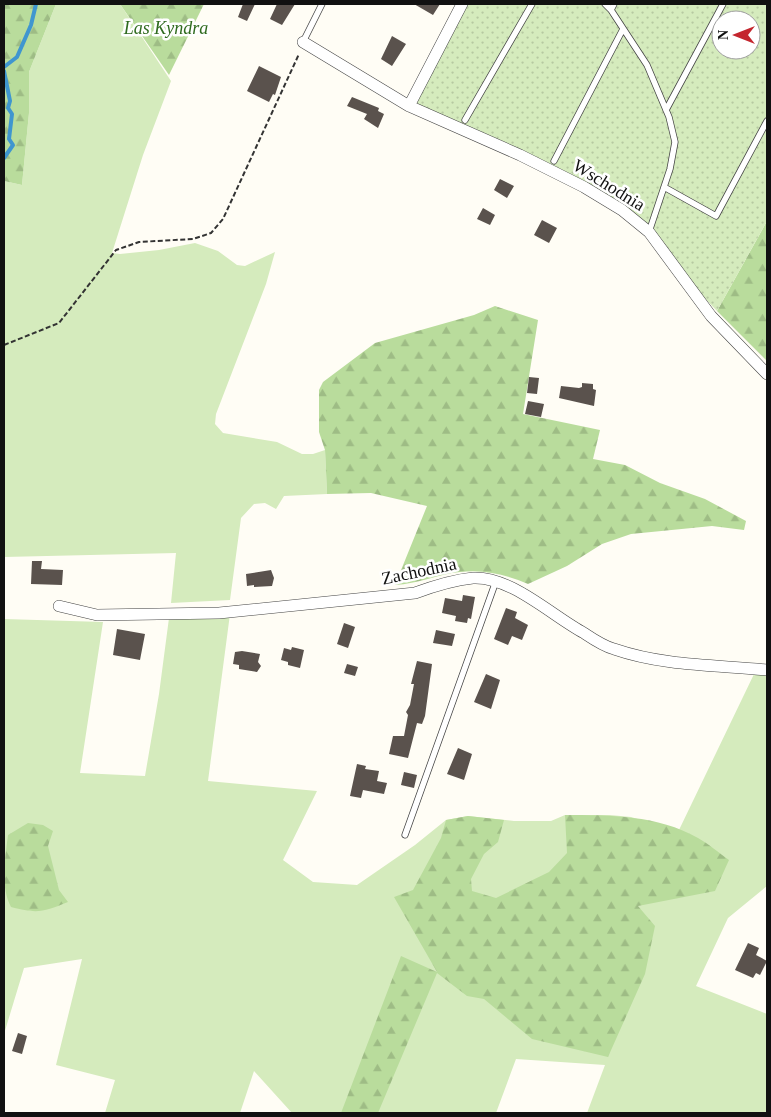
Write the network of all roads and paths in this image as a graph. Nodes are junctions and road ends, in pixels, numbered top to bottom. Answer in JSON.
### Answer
{"nodes":[{"id":1,"x":322,"y":4,"type":"edge"},
{"id":2,"x":462,"y":4,"type":"edge"},
{"id":3,"x":532,"y":4,"type":"edge"},
{"id":4,"x":605,"y":4,"type":"edge"},
{"id":5,"x":614,"y":4,"type":"edge"},
{"id":6,"x":723,"y":4,"type":"edge"},
{"id":7,"x":610,"y":10,"type":"junction"},
{"id":8,"x":623,"y":29,"type":"junction"},
{"id":9,"x":303,"y":42,"type":"junction"},
{"id":10,"x":409,"y":106,"type":"junction"},
{"id":11,"x":666,"y":110,"type":"junction"},
{"id":12,"x":465,"y":120,"type":"dead end"},
{"id":13,"x":767,"y":121,"type":"edge"},
{"id":14,"x":554,"y":161,"type":"dead end"},
{"id":15,"x":664,"y":187,"type":"junction"},
{"id":16,"x":649,"y":232,"type":"junction"},
{"id":17,"x":4,"y":345,"type":"edge"},
{"id":18,"x":767,"y":374,"type":"edge"},
{"id":19,"x":496,"y":581,"type":"junction"},
{"id":20,"x":59,"y":606,"type":"dead end"},
{"id":21,"x":767,"y":670,"type":"edge"},
{"id":22,"x":406,"y":835,"type":"dead end"}],
"edges":[{"from":1,"to":9,"type":"lane"},
{"from":2,"to":10,"type":"street"},
{"from":3,"to":12,"type":"lane"},
{"from":4,"to":7,"type":"lane"},
{"from":5,"to":7,"type":"lane"},
{"from":6,"to":11,"type":"lane"},
{"from":7,"to":8,"type":"lane"},
{"from":8,"to":11,"type":"lane"},
{"from":8,"to":14,"type":"lane"},
{"from":9,"to":10,"type":"street","name":"Wschodnia"},
{"from":9,"to":17,"type":"path"},
{"from":10,"to":16,"type":"street","name":"Wschodnia"},
{"from":11,"to":15,"type":"lane"},
{"from":13,"to":15,"type":"lane"},
{"from":15,"to":16,"type":"lane"},
{"from":16,"to":18,"type":"street","name":"Wschodnia"},
{"from":19,"to":20,"type":"street","name":"Zachodnia"},
{"from":19,"to":21,"type":"street","name":"Zachodnia"},
{"from":19,"to":22,"type":"lane"}]}
